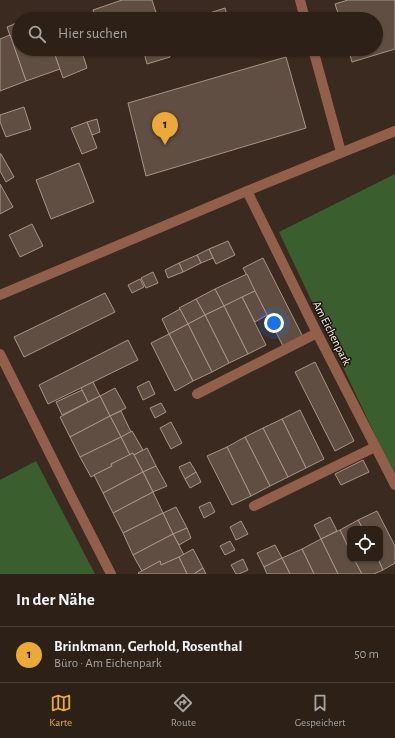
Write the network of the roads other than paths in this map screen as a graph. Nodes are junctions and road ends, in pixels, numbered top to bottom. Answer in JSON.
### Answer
{"nodes":[{"id":1,"x":300,"y":0,"type":"edge"},
{"id":2,"x":303,"y":12,"type":"edge"},
{"id":3,"x":315,"y":56,"type":"edge"},
{"id":4,"x":395,"y":130,"type":"edge"},
{"id":5,"x":341,"y":152,"type":"junction"},
{"id":6,"x":247,"y":191,"type":"junction"},
{"id":7,"x":0,"y":295,"type":"edge"},
{"id":8,"x":317,"y":334,"type":"junction"},
{"id":9,"x":0,"y":354,"type":"edge"},
{"id":10,"x":196,"y":394,"type":"dead end"},
{"id":11,"x":375,"y":447,"type":"junction"},
{"id":12,"x":395,"y":485,"type":"edge"},
{"id":13,"x":254,"y":506,"type":"dead end"},
{"id":14,"x":111,"y":574,"type":"edge"}],
"edges":[{"from":1,"to":2,"type":"street"},
{"from":3,"to":5,"type":"street"},
{"from":4,"to":5,"type":"street"},
{"from":5,"to":6,"type":"street"},
{"from":6,"to":7,"type":"street"},
{"from":6,"to":8,"type":"street","name":"Am Eichenpark"},
{"from":8,"to":10,"type":"street"},
{"from":8,"to":11,"type":"street","name":"Am Eichenpark"},
{"from":9,"to":14,"type":"street"},
{"from":11,"to":12,"type":"street","name":"Am Eichenpark"},
{"from":11,"to":13,"type":"street"}]}
